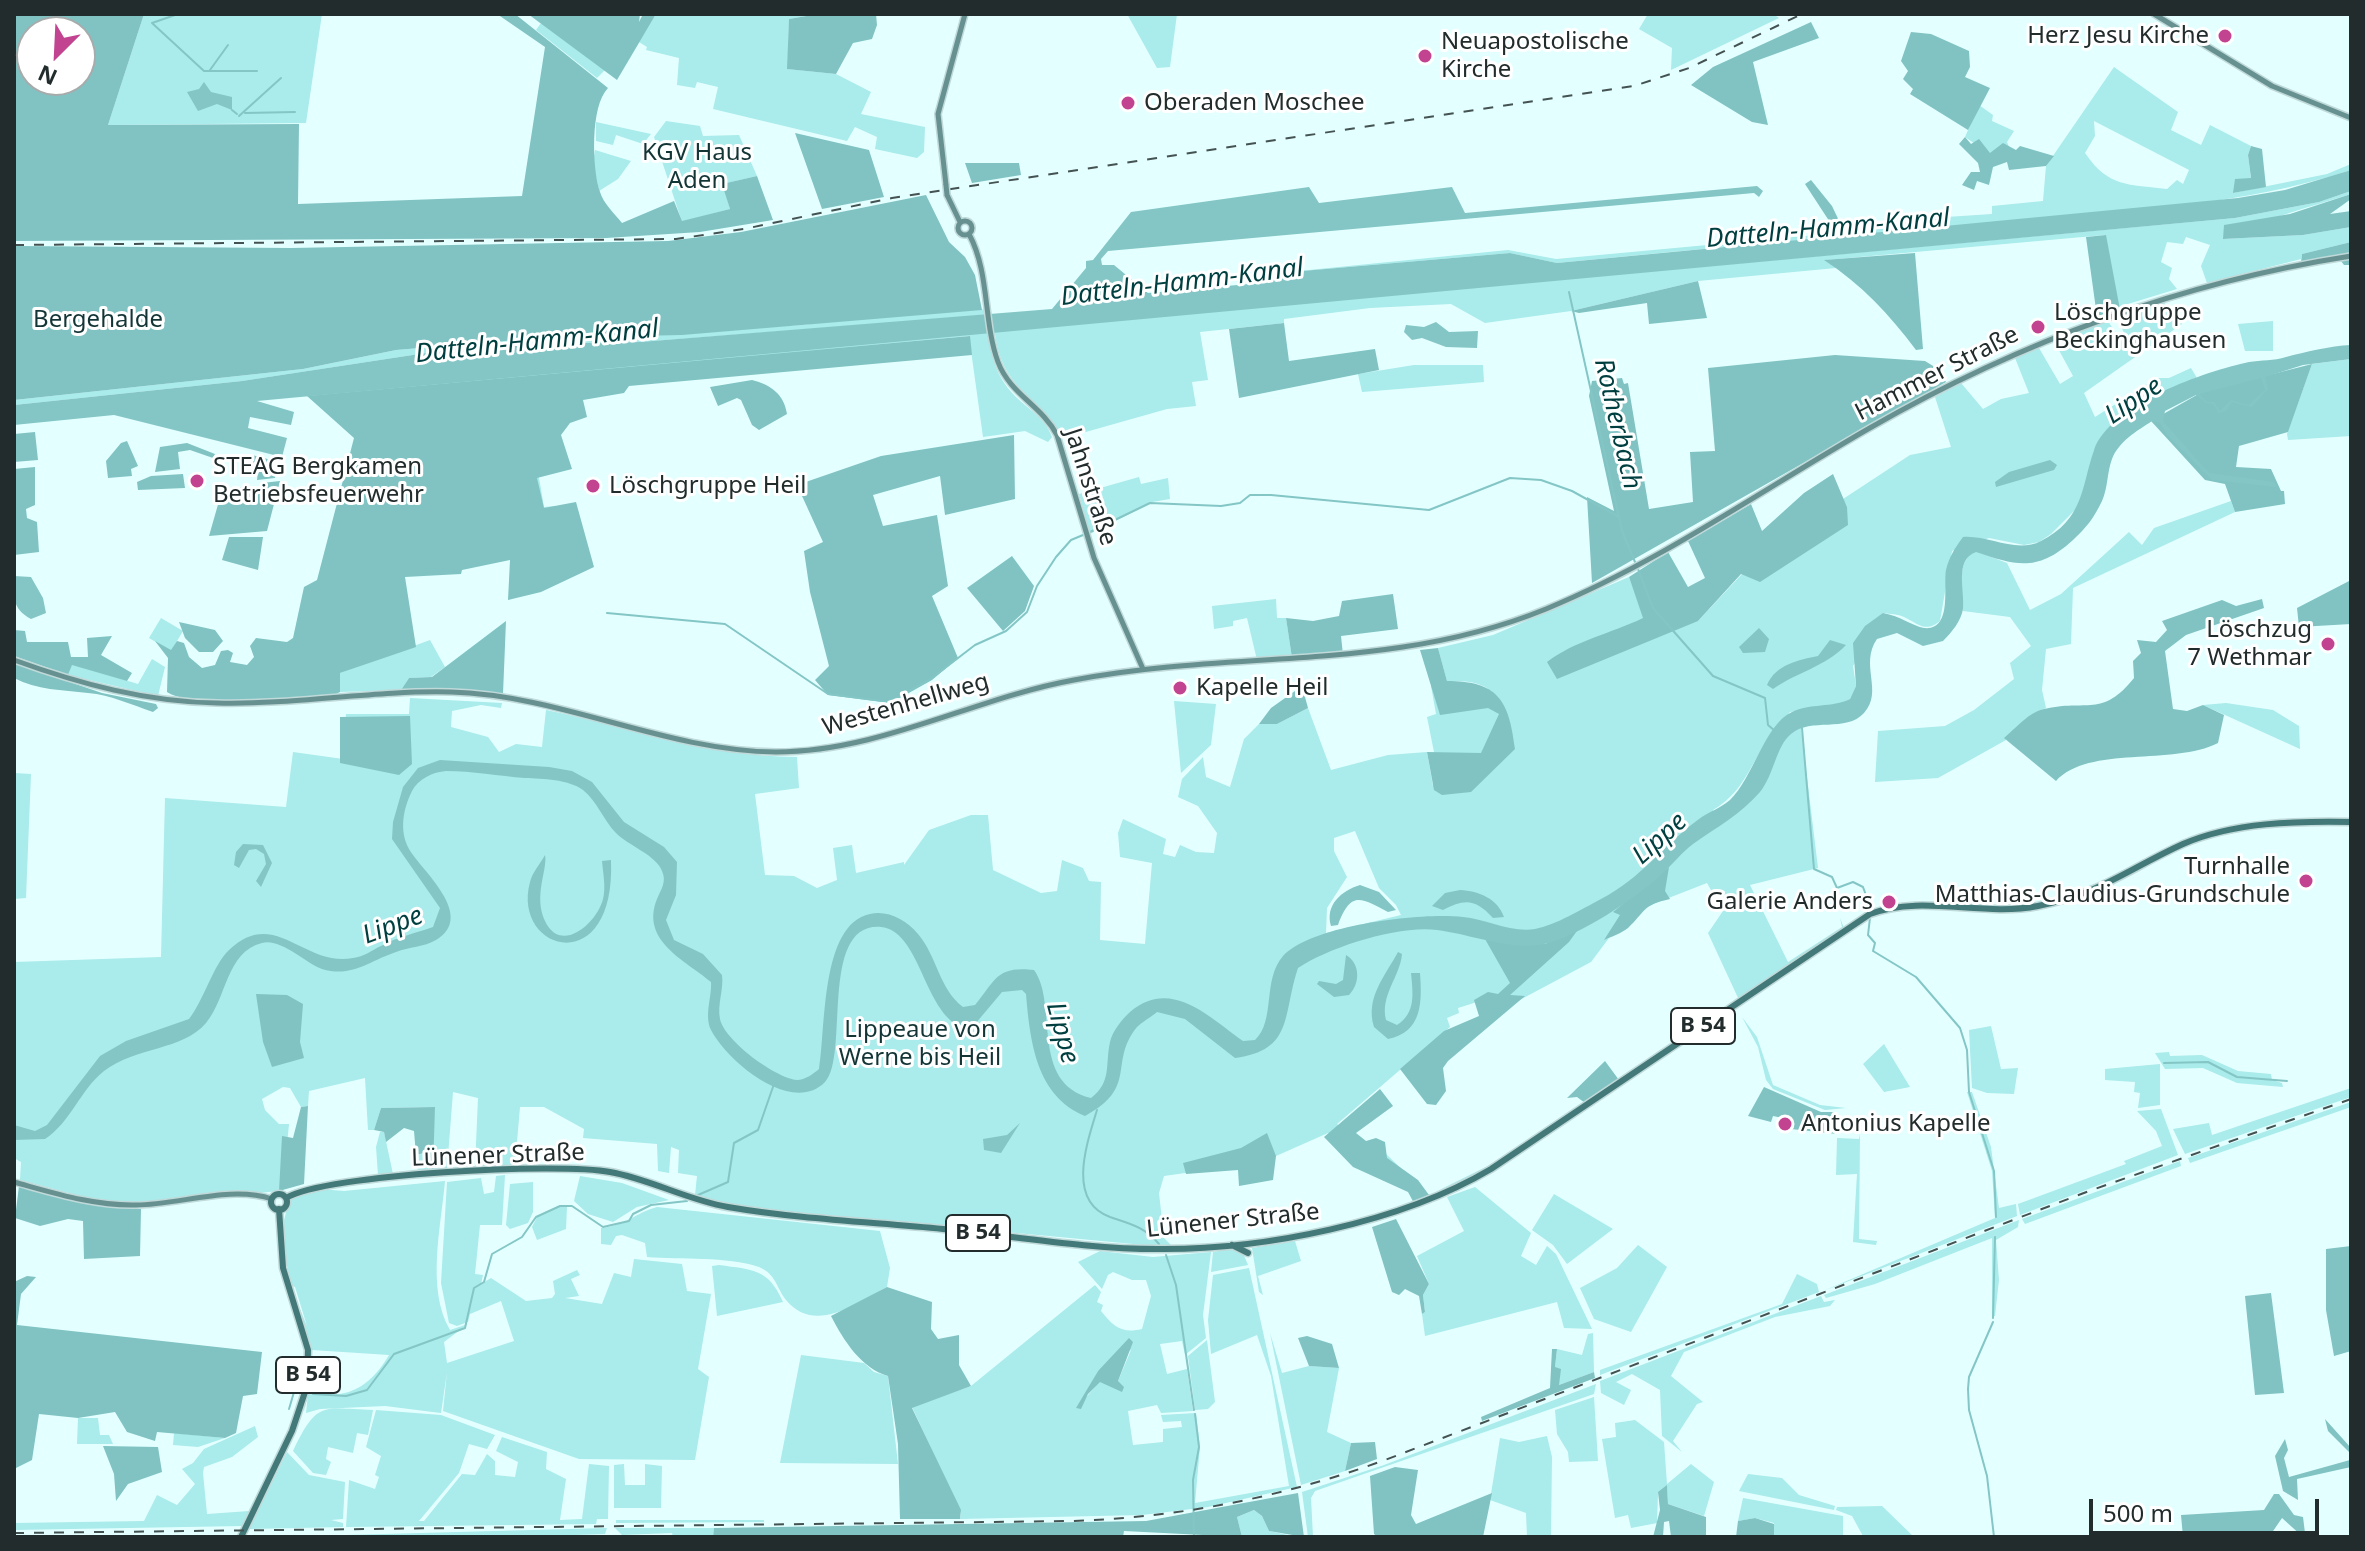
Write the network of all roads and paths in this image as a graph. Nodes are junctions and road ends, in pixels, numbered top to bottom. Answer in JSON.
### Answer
{"nodes":[{"id":1,"x":965,"y":14,"type":"edge"},
{"id":2,"x":2156,"y":15,"type":"edge"},
{"id":3,"x":2351,"y":118,"type":"edge"},
{"id":4,"x":960,"y":222,"type":"junction"},
{"id":5,"x":969,"y":234,"type":"junction"},
{"id":6,"x":2351,"y":256,"type":"edge"},
{"id":7,"x":1612,"y":578,"type":"joint"},
{"id":8,"x":14,"y":660,"type":"edge"},
{"id":9,"x":1143,"y":669,"type":"junction"},
{"id":10,"x":2351,"y":822,"type":"edge"},
{"id":11,"x":14,"y":1182,"type":"edge"},
{"id":12,"x":286,"y":1198,"type":"junction"},
{"id":13,"x":272,"y":1199,"type":"junction"},
{"id":14,"x":279,"y":1209,"type":"junction"},
{"id":15,"x":1228,"y":1244,"type":"junction"},
{"id":16,"x":1248,"y":1253,"type":"dead end"},
{"id":17,"x":241,"y":1537,"type":"edge"}],
"edges":[{"from":1,"to":4,"type":"main road","bridge":true},
{"from":2,"to":3,"type":"main road"},
{"from":4,"to":5,"type":"main road"},
{"from":4,"to":5,"type":"main road"},
{"from":5,"to":9,"type":"main road","name":"Jahnstraße"},
{"from":6,"to":7,"type":"main road","name":"Hammer Straße"},
{"from":7,"to":9,"type":"main road","name":"Westenhellweg"},
{"from":8,"to":9,"type":"main road","name":"Westenhellweg"},
{"from":10,"to":15,"type":"main road","name":"Lünener Straße","number":"B 54"},
{"from":11,"to":13,"type":"main road"},
{"from":12,"to":13,"type":"main road"},
{"from":12,"to":14,"type":"main road"},
{"from":12,"to":15,"type":"main road","name":"Lünener Straße","number":"B 54"},
{"from":13,"to":14,"type":"main road"},
{"from":14,"to":17,"type":"main road","number":"B 54"},
{"from":15,"to":16,"type":"main road"}]}
